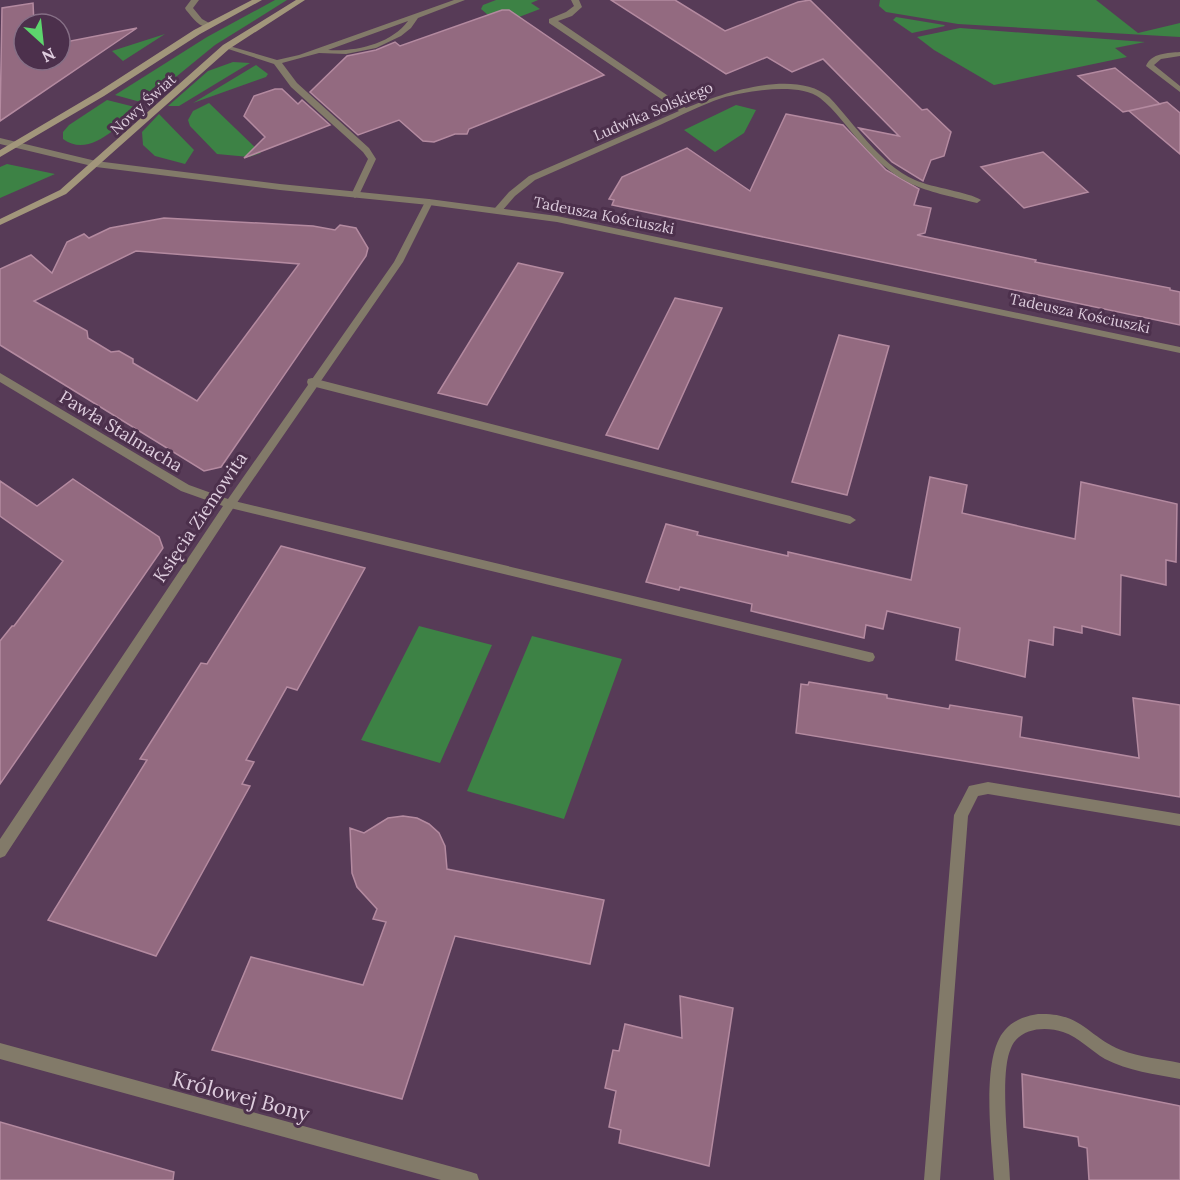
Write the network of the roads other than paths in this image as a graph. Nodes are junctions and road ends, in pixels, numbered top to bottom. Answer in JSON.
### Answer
{"nodes":[{"id":1,"x":195,"y":0,"type":"edge"},
{"id":2,"x":258,"y":0,"type":"edge"},
{"id":3,"x":301,"y":0,"type":"edge"},
{"id":4,"x":461,"y":0,"type":"edge"},
{"id":5,"x":575,"y":0,"type":"edge"},
{"id":6,"x":415,"y":17,"type":"junction"},
{"id":7,"x":208,"y":26,"type":"junction"},
{"id":8,"x":226,"y":47,"type":"junction"},
{"id":9,"x":318,"y":51,"type":"junction"},
{"id":10,"x":1180,"y":54,"type":"edge"},
{"id":11,"x":277,"y":62,"type":"junction"},
{"id":12,"x":1180,"y":90,"type":"edge"},
{"id":13,"x":685,"y":111,"type":"junction"},
{"id":14,"x":0,"y":141,"type":"edge"},
{"id":15,"x":16,"y":146,"type":"junction"},
{"id":16,"x":0,"y":154,"type":"edge"},
{"id":17,"x":96,"y":164,"type":"junction"},
{"id":18,"x":355,"y":195,"type":"junction"},
{"id":19,"x":977,"y":200,"type":"dead end"},
{"id":20,"x":429,"y":202,"type":"junction"},
{"id":21,"x":498,"y":210,"type":"junction"},
{"id":22,"x":0,"y":222,"type":"edge"},
{"id":23,"x":1180,"y":350,"type":"edge"},
{"id":24,"x":0,"y":377,"type":"edge"},
{"id":25,"x":312,"y":382,"type":"junction"},
{"id":26,"x":230,"y":504,"type":"junction"},
{"id":27,"x":850,"y":520,"type":"dead end"},
{"id":28,"x":869,"y":657,"type":"dead end"},
{"id":29,"x":1180,"y":819,"type":"edge"},
{"id":30,"x":0,"y":851,"type":"edge"},
{"id":31,"x":0,"y":1051,"type":"edge"},
{"id":32,"x":1180,"y":1071,"type":"edge"},
{"id":33,"x":471,"y":1180,"type":"edge"},
{"id":34,"x":932,"y":1180,"type":"edge"},
{"id":35,"x":1002,"y":1180,"type":"edge"}],
"edges":[{"from":1,"to":7,"type":"street"},
{"from":2,"to":7,"type":"main road","name":"Nowy Świat"},
{"from":3,"to":8,"type":"main road","name":"Nowy Świat"},
{"from":4,"to":6,"type":"street"},
{"from":5,"to":13,"type":"street"},
{"from":6,"to":9,"type":"street"},
{"from":6,"to":9,"type":"street"},
{"from":7,"to":15,"type":"main road","name":"Nowy Świat"},
{"from":8,"to":11,"type":"street"},
{"from":8,"to":17,"type":"main road","name":"Nowy Świat"},
{"from":9,"to":11,"type":"street"},
{"from":10,"to":12,"type":"street"},
{"from":11,"to":18,"type":"street"},
{"from":13,"to":19,"type":"street","name":"Ludwika Solskiego"},
{"from":13,"to":21,"type":"street","name":"Ludwika Solskiego"},
{"from":14,"to":15,"type":"street","name":"Tadeusza Kościuszki"},
{"from":15,"to":16,"type":"main road","name":"Nowy Świat"},
{"from":15,"to":17,"type":"street","name":"Tadeusza Kościuszki"},
{"from":17,"to":18,"type":"street","name":"Tadeusza Kościuszki"},
{"from":17,"to":22,"type":"main road","name":"Nowy Świat"},
{"from":18,"to":20,"type":"street","name":"Tadeusza Kościuszki"},
{"from":20,"to":21,"type":"street","name":"Tadeusza Kościuszki"},
{"from":20,"to":25,"type":"street","name":"Księcia Ziemowita"},
{"from":21,"to":23,"type":"street","name":"Tadeusza Kościuszki"},
{"from":24,"to":26,"type":"street","name":"Pawła Stalmacha"},
{"from":25,"to":26,"type":"street","name":"Księcia Ziemowita"},
{"from":25,"to":27,"type":"street"},
{"from":26,"to":28,"type":"street","name":"Pawła Stalmacha"},
{"from":26,"to":30,"type":"street","name":"Księcia Ziemowita"},
{"from":29,"to":34,"type":"street"},
{"from":31,"to":33,"type":"street","name":"Królowej Bony"},
{"from":32,"to":35,"type":"street"}]}
